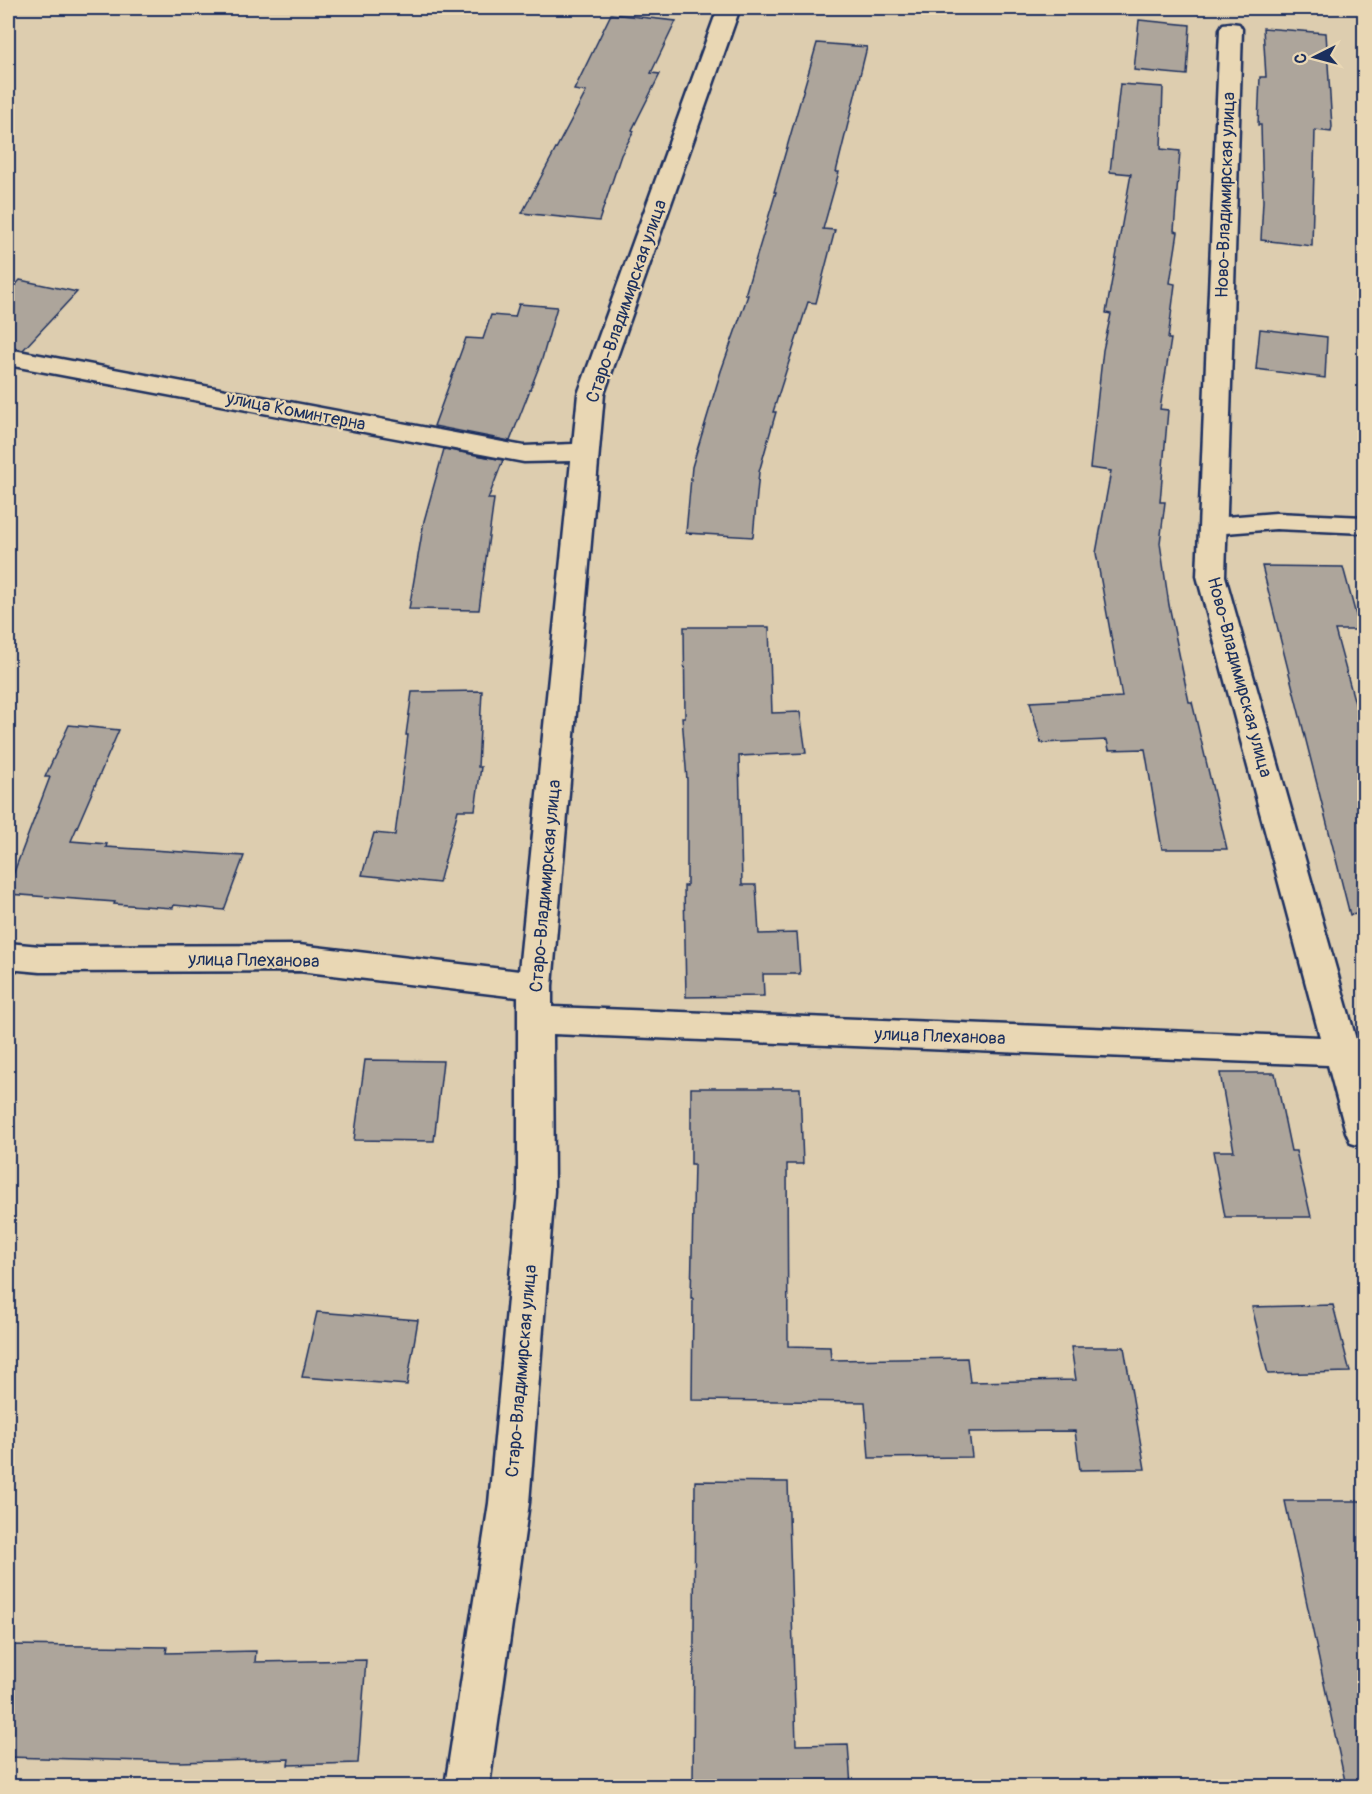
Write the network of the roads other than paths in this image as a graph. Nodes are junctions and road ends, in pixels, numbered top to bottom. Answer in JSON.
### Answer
{"nodes":[{"id":1,"x":729,"y":8,"type":"edge"},
{"id":2,"x":1231,"y":29,"type":"dead end"},
{"id":3,"x":8,"y":357,"type":"edge"},
{"id":4,"x":585,"y":452,"type":"junction"},
{"id":5,"x":1365,"y":525,"type":"edge"},
{"id":6,"x":1214,"y":526,"type":"junction"},
{"id":7,"x":8,"y":956,"type":"edge"},
{"id":8,"x":535,"y":986,"type":"junction"},
{"id":9,"x":536,"y":1020,"type":"junction"},
{"id":10,"x":1344,"y":1052,"type":"junction"},
{"id":11,"x":1365,"y":1132,"type":"edge"},
{"id":12,"x":467,"y":1786,"type":"edge"}],
"edges":[{"from":1,"to":4,"type":"street","name":"Старо-Владимирская улица"},
{"from":2,"to":6,"type":"street","name":"Ново-Владимирская улица"},
{"from":3,"to":4,"type":"street","name":"улица Коминтерна"},
{"from":4,"to":8,"type":"street","name":"Старо-Владимирская улица"},
{"from":5,"to":6,"type":"lane"},
{"from":6,"to":10,"type":"street","name":"Ново-Владимирская улица"},
{"from":7,"to":8,"type":"street","name":"улица Плеханова"},
{"from":8,"to":9,"type":"street","name":"Старо-Владимирская улица"},
{"from":9,"to":10,"type":"street","name":"улица Плеханова"},
{"from":9,"to":12,"type":"street","name":"Старо-Владимирская улица"},
{"from":10,"to":11,"type":"street","name":"Ново-Владимирская улица"}]}
